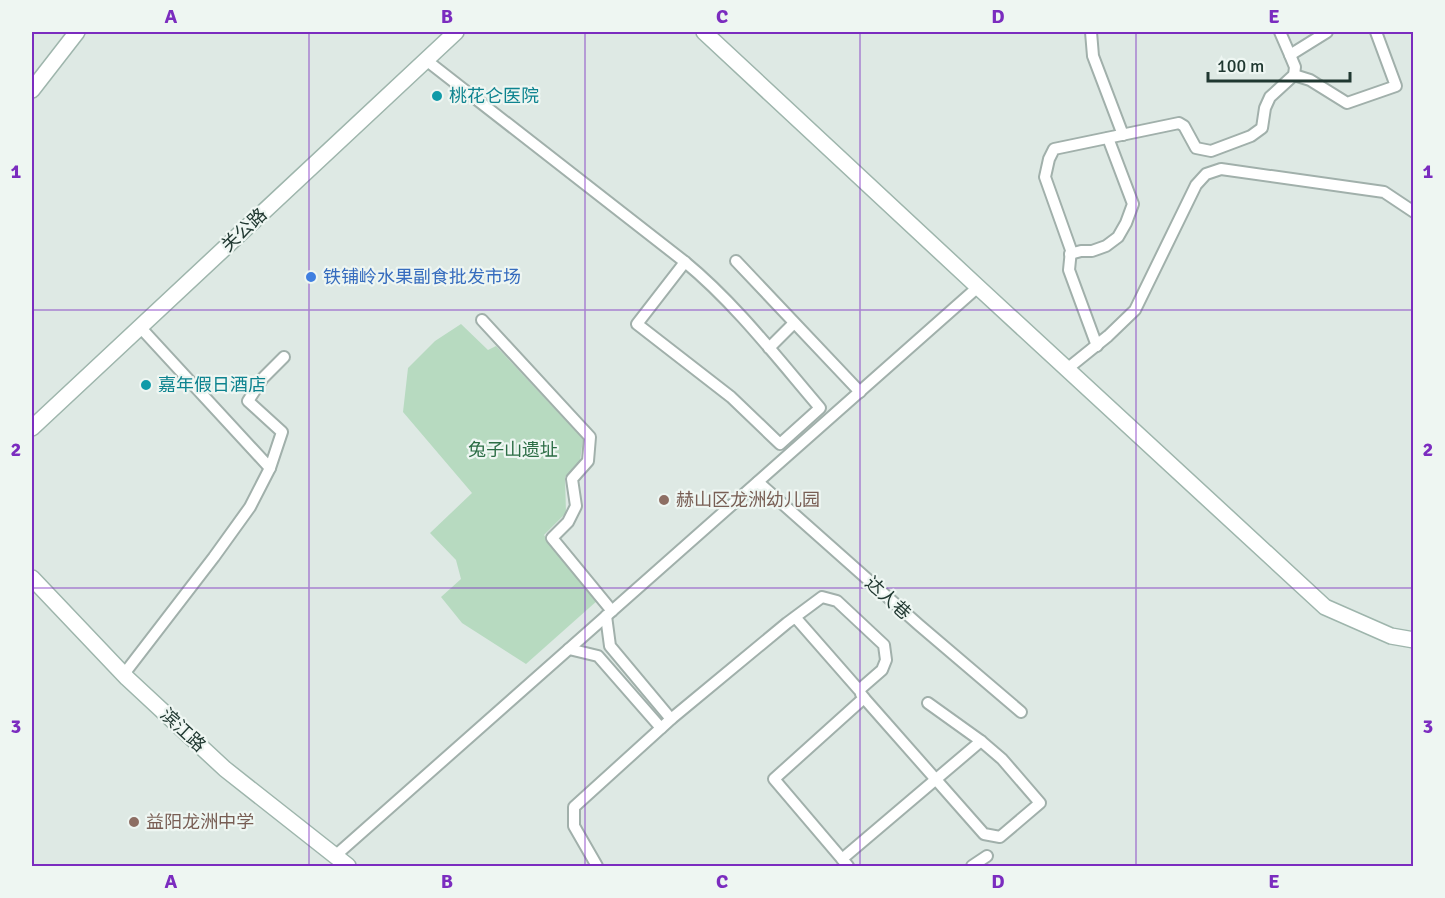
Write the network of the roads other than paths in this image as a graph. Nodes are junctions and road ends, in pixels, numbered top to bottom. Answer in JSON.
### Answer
{"nodes":[{"id":1,"x":77,"y":32,"type":"edge"},
{"id":2,"x":456,"y":32,"type":"edge"},
{"id":3,"x":704,"y":32,"type":"edge"},
{"id":4,"x":1091,"y":32,"type":"edge"},
{"id":5,"x":1280,"y":32,"type":"edge"},
{"id":6,"x":1327,"y":32,"type":"edge"},
{"id":7,"x":1376,"y":32,"type":"edge"},
{"id":8,"x":1290,"y":55,"type":"junction"},
{"id":9,"x":426,"y":60,"type":"junction"},
{"id":10,"x":1294,"y":75,"type":"junction"},
{"id":11,"x":32,"y":90,"type":"edge"},
{"id":12,"x":1122,"y":135,"type":"junction"},
{"id":13,"x":1108,"y":138,"type":"junction"},
{"id":14,"x":1413,"y":212,"type":"edge"},
{"id":15,"x":1070,"y":254,"type":"junction"},
{"id":16,"x":736,"y":261,"type":"dead end"},
{"id":17,"x":685,"y":262,"type":"junction"},
{"id":18,"x":978,"y":287,"type":"junction"},
{"id":19,"x":482,"y":321,"type":"dead end"},
{"id":20,"x":794,"y":323,"type":"junction"},
{"id":21,"x":140,"y":327,"type":"junction"},
{"id":22,"x":1097,"y":346,"type":"junction"},
{"id":23,"x":769,"y":348,"type":"junction"},
{"id":24,"x":284,"y":357,"type":"dead end"},
{"id":25,"x":1067,"y":369,"type":"junction"},
{"id":26,"x":860,"y":392,"type":"junction"},
{"id":27,"x":32,"y":428,"type":"edge"},
{"id":28,"x":270,"y":468,"type":"junction"},
{"id":29,"x":758,"y":482,"type":"junction"},
{"id":30,"x":32,"y":578,"type":"edge"},
{"id":31,"x":609,"y":613,"type":"junction"},
{"id":32,"x":795,"y":617,"type":"junction"},
{"id":33,"x":1413,"y":640,"type":"edge"},
{"id":34,"x":569,"y":649,"type":"junction"},
{"id":35,"x":124,"y":674,"type":"junction"},
{"id":36,"x":862,"y":694,"type":"junction"},
{"id":37,"x":928,"y":703,"type":"dead end"},
{"id":38,"x":1021,"y":712,"type":"dead end"},
{"id":39,"x":671,"y":719,"type":"junction"},
{"id":40,"x":661,"y":728,"type":"junction"},
{"id":41,"x":981,"y":741,"type":"junction"},
{"id":42,"x":936,"y":779,"type":"junction"},
{"id":43,"x":335,"y":856,"type":"junction"},
{"id":44,"x":987,"y":856,"type":"dead end"},
{"id":45,"x":845,"y":863,"type":"edge"},
{"id":46,"x":348,"y":867,"type":"edge"},
{"id":47,"x":597,"y":867,"type":"edge"},
{"id":48,"x":972,"y":867,"type":"edge"}],
"edges":[{"from":1,"to":11,"type":"street"},
{"from":2,"to":9,"type":"street","name":"关公路"},
{"from":3,"to":18,"type":"street"},
{"from":4,"to":12,"type":"street"},
{"from":5,"to":8,"type":"street"},
{"from":6,"to":8,"type":"street"},
{"from":7,"to":10,"type":"street"},
{"from":8,"to":10,"type":"street"},
{"from":9,"to":17,"type":"street"},
{"from":9,"to":21,"type":"street","name":"关公路"},
{"from":10,"to":12,"type":"street"},
{"from":12,"to":13,"type":"street"},
{"from":13,"to":15,"type":"street"},
{"from":13,"to":15,"type":"street"},
{"from":14,"to":22,"type":"street"},
{"from":15,"to":22,"type":"street"},
{"from":16,"to":20,"type":"street"},
{"from":17,"to":23,"type":"street"},
{"from":17,"to":23,"type":"street"},
{"from":18,"to":25,"type":"street"},
{"from":18,"to":26,"type":"street"},
{"from":19,"to":31,"type":"street"},
{"from":20,"to":23,"type":"street"},
{"from":20,"to":26,"type":"street"},
{"from":21,"to":27,"type":"street","name":"关公路"},
{"from":21,"to":28,"type":"street"},
{"from":22,"to":25,"type":"street"},
{"from":24,"to":28,"type":"street"},
{"from":25,"to":33,"type":"street"},
{"from":26,"to":29,"type":"street"},
{"from":28,"to":35,"type":"street"},
{"from":29,"to":31,"type":"street"},
{"from":29,"to":38,"type":"street","name":"达人巷"},
{"from":30,"to":35,"type":"street","name":"滨江路"},
{"from":31,"to":34,"type":"street"},
{"from":31,"to":39,"type":"street"},
{"from":32,"to":36,"type":"street"},
{"from":32,"to":36,"type":"street"},
{"from":32,"to":39,"type":"street"},
{"from":34,"to":40,"type":"street"},
{"from":34,"to":43,"type":"street"},
{"from":35,"to":43,"type":"street","name":"滨江路"},
{"from":36,"to":42,"type":"street"},
{"from":36,"to":45,"type":"street"},
{"from":37,"to":41,"type":"street"},
{"from":39,"to":40,"type":"street"},
{"from":40,"to":47,"type":"street"},
{"from":41,"to":42,"type":"street"},
{"from":41,"to":42,"type":"street"},
{"from":42,"to":45,"type":"street"},
{"from":43,"to":46,"type":"street","name":"滨江路"},
{"from":44,"to":48,"type":"street"}]}
